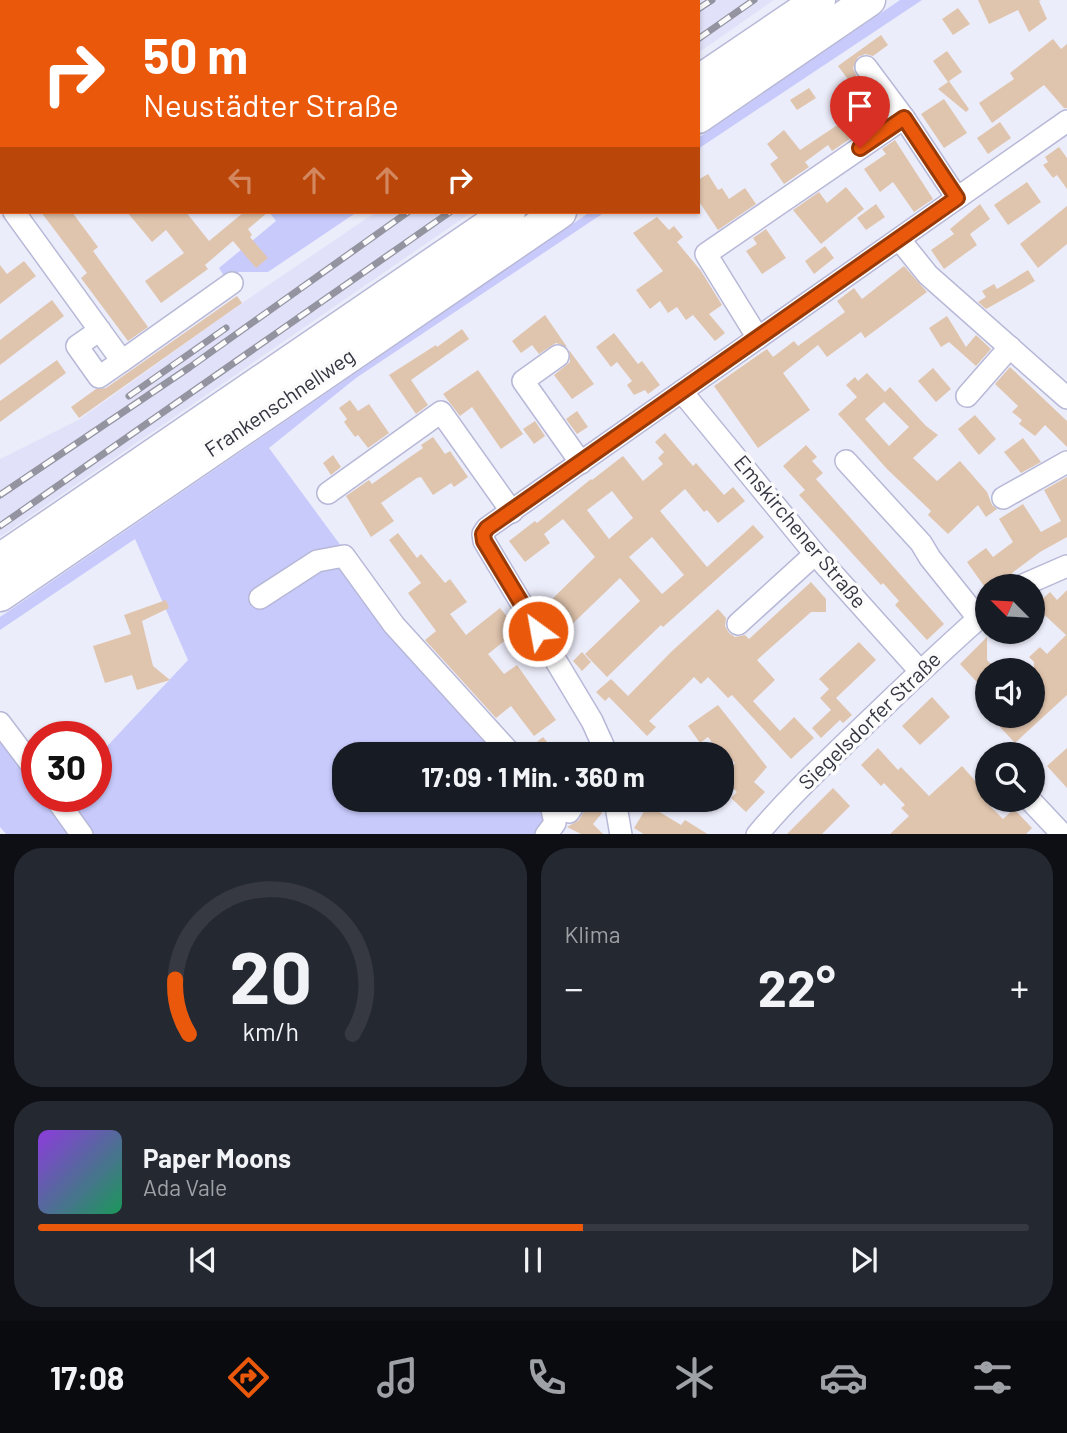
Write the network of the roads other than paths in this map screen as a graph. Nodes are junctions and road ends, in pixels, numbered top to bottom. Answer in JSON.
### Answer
{"nodes":[{"id":1,"x":818,"y":0,"type":"edge"},
{"id":2,"x":869,"y":0,"type":"edge"},
{"id":3,"x":866,"y":67,"type":"dead end"},
{"id":4,"x":700,"y":81,"type":"edge"},
{"id":5,"x":700,"y":116,"type":"edge"},
{"id":6,"x":904,"y":118,"type":"junction"},
{"id":7,"x":1067,"y":121,"type":"edge"},
{"id":8,"x":957,"y":198,"type":"junction"},
{"id":9,"x":15,"y":214,"type":"edge"},
{"id":10,"x":506,"y":214,"type":"edge"},
{"id":11,"x":557,"y":214,"type":"edge"},
{"id":12,"x":898,"y":239,"type":"junction"},
{"id":13,"x":232,"y":283,"type":"dead end"},
{"id":14,"x":758,"y":338,"type":"junction"},
{"id":15,"x":1010,"y":347,"type":"junction"},
{"id":16,"x":558,"y":356,"type":"dead end"},
{"id":17,"x":682,"y":392,"type":"junction"},
{"id":18,"x":967,"y":396,"type":"dead end"},
{"id":19,"x":1067,"y":398,"type":"edge"},
{"id":20,"x":846,"y":461,"type":"dead end"},
{"id":21,"x":1067,"y":462,"type":"edge"},
{"id":22,"x":581,"y":463,"type":"junction"},
{"id":23,"x":328,"y":493,"type":"dead end"},
{"id":24,"x":1003,"y":498,"type":"dead end"},
{"id":25,"x":512,"y":512,"type":"junction"},
{"id":26,"x":815,"y":554,"type":"junction"},
{"id":27,"x":0,"y":560,"type":"edge"},
{"id":28,"x":1067,"y":566,"type":"edge"},
{"id":29,"x":1045,"y":576,"type":"edge"},
{"id":30,"x":0,"y":595,"type":"edge"},
{"id":31,"x":260,"y":598,"type":"dead end"},
{"id":32,"x":975,"y":606,"type":"edge"},
{"id":33,"x":975,"y":622,"type":"edge"},
{"id":34,"x":738,"y":624,"type":"dead end"},
{"id":35,"x":920,"y":671,"type":"junction"},
{"id":36,"x":0,"y":723,"type":"edge"},
{"id":37,"x":501,"y":742,"type":"edge"},
{"id":38,"x":602,"y":742,"type":"edge"},
{"id":39,"x":21,"y":751,"type":"edge"},
{"id":40,"x":65,"y":812,"type":"edge"},
{"id":41,"x":553,"y":812,"type":"edge"},
{"id":42,"x":617,"y":812,"type":"edge"},
{"id":43,"x":1041,"y":812,"type":"edge"},
{"id":44,"x":81,"y":834,"type":"edge"},
{"id":45,"x":546,"y":834,"type":"edge"},
{"id":46,"x":621,"y":834,"type":"edge"},
{"id":47,"x":758,"y":834,"type":"edge"},
{"id":48,"x":1062,"y":834,"type":"edge"}],
"edges":[{"from":1,"to":4,"type":"highway"},
{"from":2,"to":5,"type":"highway"},
{"from":3,"to":6,"type":"street"},
{"from":6,"to":8,"type":"street"},
{"from":6,"to":14,"type":"street"},
{"from":7,"to":8,"type":"street"},
{"from":8,"to":12,"type":"street"},
{"from":9,"to":13,"type":"street"},
{"from":10,"to":27,"type":"highway","name":"Frankenschnellweg"},
{"from":11,"to":30,"type":"highway","name":"Frankenschnellweg"},
{"from":12,"to":14,"type":"street"},
{"from":12,"to":15,"type":"street"},
{"from":14,"to":17,"type":"street"},
{"from":15,"to":18,"type":"street"},
{"from":15,"to":19,"type":"street"},
{"from":16,"to":22,"type":"street"},
{"from":17,"to":22,"type":"street"},
{"from":17,"to":26,"type":"street","name":"Emskirchener Straße"},
{"from":20,"to":32,"type":"street"},
{"from":21,"to":24,"type":"street"},
{"from":22,"to":25,"type":"street"},
{"from":23,"to":25,"type":"street"},
{"from":25,"to":38,"type":"street"},
{"from":26,"to":34,"type":"street"},
{"from":26,"to":35,"type":"street","name":"Emskirchener Straße"},
{"from":28,"to":29,"type":"street"},
{"from":31,"to":37,"type":"street"},
{"from":33,"to":35,"type":"street","name":"Siegelsdorfer Straße"},
{"from":35,"to":47,"type":"street","name":"Siegelsdorfer Straße"},
{"from":36,"to":39,"type":"street"},
{"from":40,"to":44,"type":"street"},
{"from":41,"to":45,"type":"street"},
{"from":42,"to":46,"type":"street"},
{"from":43,"to":48,"type":"street"}]}
